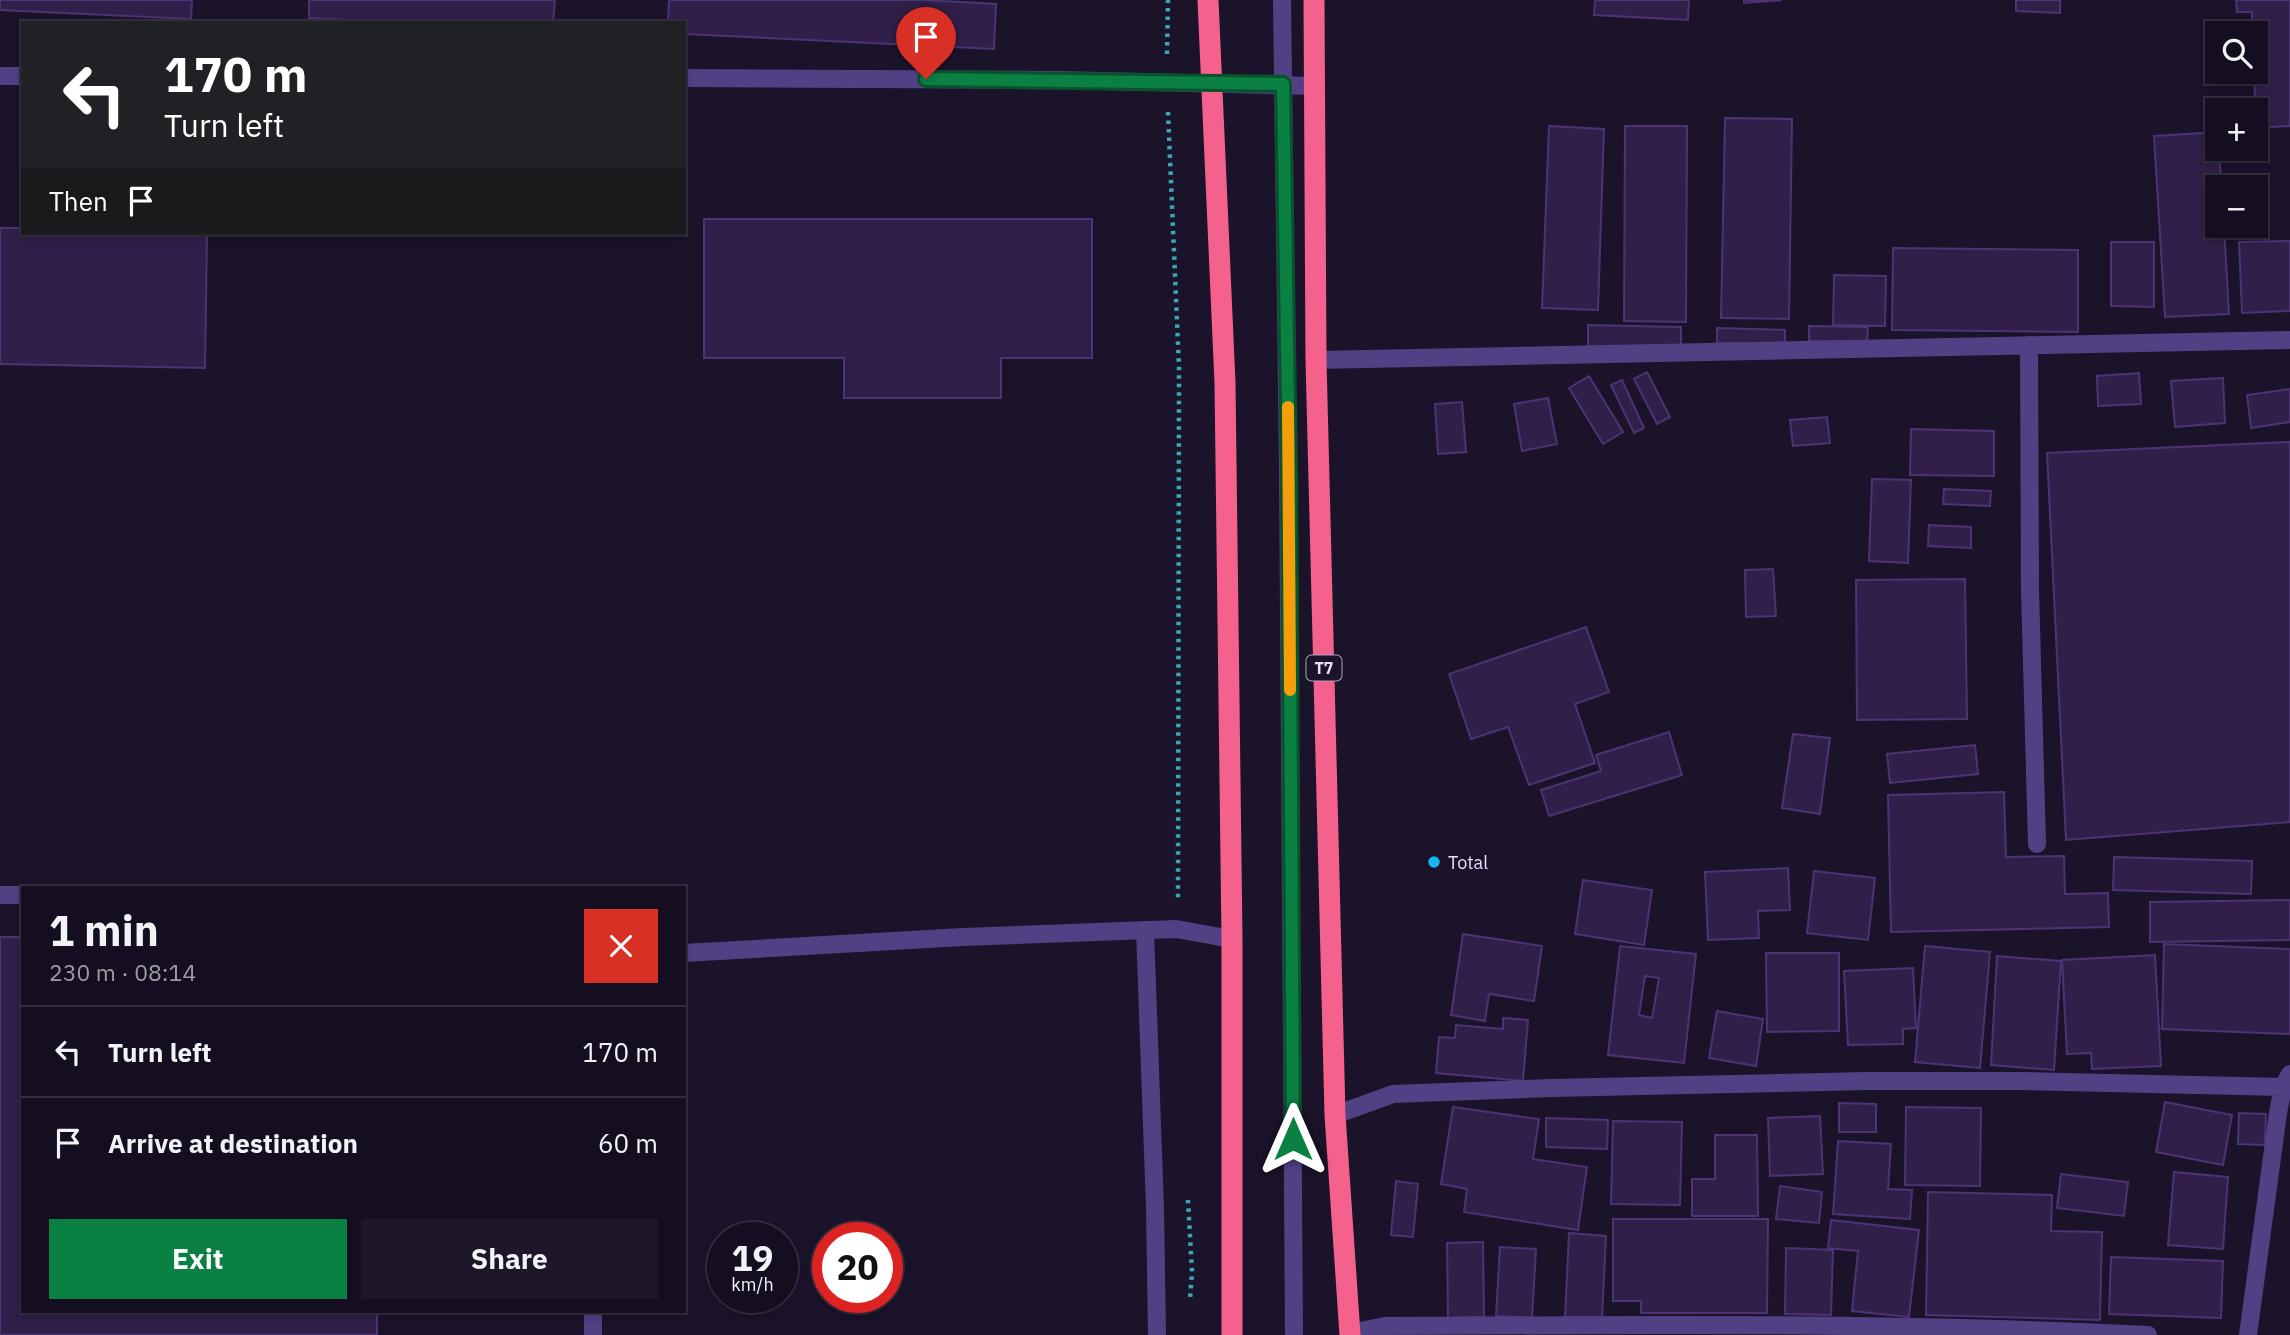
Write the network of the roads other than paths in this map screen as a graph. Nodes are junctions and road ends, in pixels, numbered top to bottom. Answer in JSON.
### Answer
{"nodes":[{"id":1,"x":1208,"y":0,"type":"edge"},
{"id":2,"x":1282,"y":0,"type":"edge"},
{"id":3,"x":1314,"y":0,"type":"edge"},
{"id":4,"x":0,"y":76,"type":"edge"},
{"id":5,"x":21,"y":76,"type":"edge"},
{"id":6,"x":686,"y":78,"type":"edge"},
{"id":7,"x":1210,"y":83,"type":"junction"},
{"id":8,"x":1283,"y":84,"type":"junction"},
{"id":9,"x":1315,"y":86,"type":"junction"},
{"id":10,"x":2290,"y":340,"type":"edge"},
{"id":11,"x":2029,"y":345,"type":"junction"},
{"id":12,"x":1316,"y":360,"type":"junction"},
{"id":13,"x":2037,"y":844,"type":"dead end"},
{"id":14,"x":0,"y":895,"type":"edge"},
{"id":15,"x":21,"y":895,"type":"edge"},
{"id":16,"x":1145,"y":930,"type":"junction"},
{"id":17,"x":1232,"y":939,"type":"junction"},
{"id":18,"x":686,"y":953,"type":"edge"},
{"id":19,"x":2287,"y":1081,"type":"edge"},
{"id":20,"x":1335,"y":1115,"type":"junction"},
{"id":21,"x":593,"y":1313,"type":"edge"},
{"id":22,"x":1350,"y":1334,"type":"edge"},
{"id":23,"x":593,"y":1335,"type":"edge"},
{"id":24,"x":1157,"y":1335,"type":"edge"},
{"id":25,"x":1232,"y":1335,"type":"edge"},
{"id":26,"x":1294,"y":1335,"type":"edge"},
{"id":27,"x":2148,"y":1335,"type":"edge"},
{"id":28,"x":2248,"y":1335,"type":"edge"}],
"edges":[{"from":1,"to":7,"type":"highway"},
{"from":2,"to":8,"type":"street"},
{"from":3,"to":9,"type":"highway","number":"T7"},
{"from":4,"to":5,"type":"street"},
{"from":6,"to":7,"type":"street"},
{"from":7,"to":8,"type":"street"},
{"from":7,"to":17,"type":"highway"},
{"from":8,"to":9,"type":"street"},
{"from":8,"to":26,"type":"street"},
{"from":9,"to":12,"type":"highway","number":"T7"},
{"from":10,"to":11,"type":"street"},
{"from":11,"to":12,"type":"street"},
{"from":11,"to":13,"type":"street"},
{"from":12,"to":20,"type":"highway","number":"T7"},
{"from":14,"to":15,"type":"street"},
{"from":16,"to":17,"type":"street"},
{"from":16,"to":18,"type":"street"},
{"from":16,"to":24,"type":"street"},
{"from":17,"to":25,"type":"highway"},
{"from":19,"to":20,"type":"street"},
{"from":19,"to":28,"type":"street"},
{"from":20,"to":22,"type":"highway","number":"T7"},
{"from":21,"to":23,"type":"street"},
{"from":22,"to":27,"type":"street"}]}
